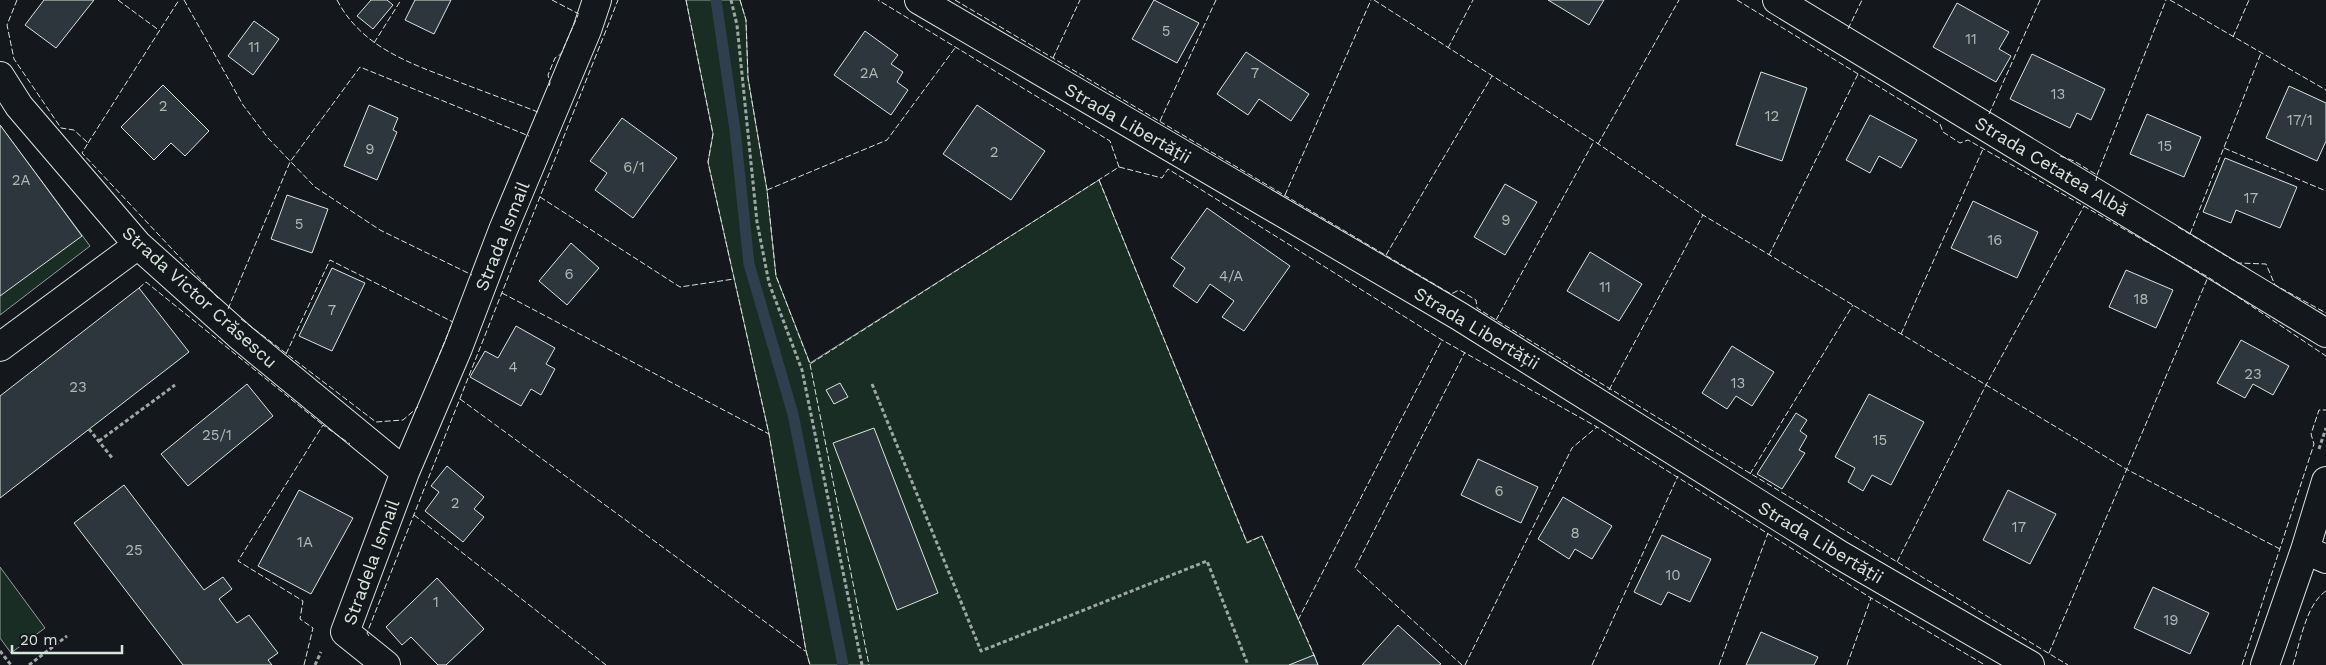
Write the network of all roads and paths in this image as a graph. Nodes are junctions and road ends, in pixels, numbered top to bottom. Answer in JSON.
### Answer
{"nodes":[{"id":1,"x":598,"y":0,"type":"edge"},
{"id":2,"x":731,"y":0,"type":"edge"},
{"id":3,"x":919,"y":0,"type":"edge"},
{"id":4,"x":1777,"y":0,"type":"edge"},
{"id":5,"x":0,"y":76,"type":"edge"},
{"id":6,"x":138,"y":245,"type":"junction"},
{"id":7,"x":2326,"y":333,"type":"edge"},
{"id":8,"x":0,"y":347,"type":"edge"},
{"id":9,"x":872,"y":384,"type":"dead end"},
{"id":10,"x":175,"y":385,"type":"dead end"},
{"id":11,"x":89,"y":429,"type":"dead end"},
{"id":12,"x":99,"y":441,"type":"junction"},
{"id":13,"x":113,"y":459,"type":"dead end"},
{"id":14,"x":405,"y":472,"type":"junction"},
{"id":15,"x":2326,"y":481,"type":"edge"},
{"id":16,"x":2315,"y":554,"type":"edge"},
{"id":17,"x":67,"y":636,"type":"dead end"},
{"id":18,"x":0,"y":651,"type":"edge"},
{"id":19,"x":11,"y":665,"type":"edge"},
{"id":20,"x":29,"y":665,"type":"edge"},
{"id":21,"x":386,"y":665,"type":"edge"},
{"id":22,"x":862,"y":665,"type":"edge"},
{"id":23,"x":1248,"y":665,"type":"edge"},
{"id":24,"x":2030,"y":665,"type":"edge"},
{"id":25,"x":2265,"y":665,"type":"edge"}],
"edges":[{"from":1,"to":14,"type":"street","name":"Strada Ismail"},
{"from":2,"to":22,"type":"path"},
{"from":3,"to":24,"type":"street","name":"Strada Libertății"},
{"from":4,"to":7,"type":"street","name":"Strada Cetatea Albă"},
{"from":5,"to":6,"type":"street","name":"Strada Victor Crăsescu"},
{"from":6,"to":8,"type":"street"},
{"from":6,"to":14,"type":"street","name":"Strada Victor Crăsescu"},
{"from":9,"to":23,"type":"path"},
{"from":10,"to":12,"type":"path"},
{"from":11,"to":12,"type":"path"},
{"from":12,"to":13,"type":"path"},
{"from":14,"to":21,"type":"street","name":"Stradela Ismail"},
{"from":15,"to":16,"type":"street"},
{"from":16,"to":25,"type":"street"},
{"from":17,"to":20,"type":"path"},
{"from":18,"to":19,"type":"path"}]}
